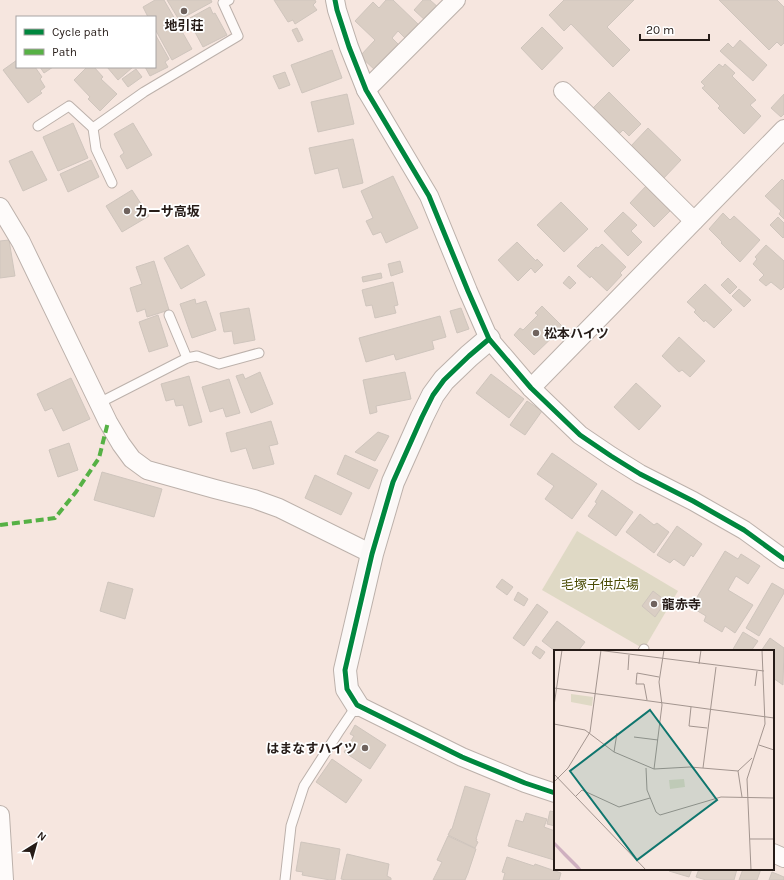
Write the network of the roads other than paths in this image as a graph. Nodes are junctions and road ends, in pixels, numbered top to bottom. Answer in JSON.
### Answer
{"nodes":[{"id":1,"x":229,"y":0,"type":"edge"},
{"id":2,"x":335,"y":0,"type":"edge"},
{"id":3,"x":456,"y":0,"type":"edge"},
{"id":4,"x":366,"y":90,"type":"junction"},
{"id":5,"x":563,"y":91,"type":"dead end"},
{"id":6,"x":38,"y":126,"type":"dead end"},
{"id":7,"x":92,"y":128,"type":"junction"},
{"id":8,"x":784,"y":129,"type":"edge"},
{"id":9,"x":112,"y":183,"type":"dead end"},
{"id":10,"x":0,"y":207,"type":"edge"},
{"id":11,"x":694,"y":221,"type":"junction"},
{"id":12,"x":169,"y":315,"type":"dead end"},
{"id":13,"x":490,"y":339,"type":"junction"},
{"id":14,"x":259,"y":353,"type":"dead end"},
{"id":15,"x":187,"y":358,"type":"junction"},
{"id":16,"x":531,"y":388,"type":"junction"},
{"id":17,"x":99,"y":403,"type":"junction"},
{"id":18,"x":372,"y":554,"type":"junction"},
{"id":19,"x":784,"y":559,"type":"edge"},
{"id":20,"x":357,"y":705,"type":"junction"},
{"id":21,"x":554,"y":793,"type":"edge"},
{"id":22,"x":0,"y":815,"type":"edge"},
{"id":23,"x":774,"y":853,"type":"edge"},
{"id":24,"x":784,"y":858,"type":"edge"},
{"id":25,"x":4,"y":880,"type":"edge"},
{"id":26,"x":285,"y":880,"type":"edge"}],
"edges":[{"from":1,"to":7,"type":"lane"},
{"from":2,"to":4,"type":"street"},
{"from":3,"to":4,"type":"street"},
{"from":4,"to":13,"type":"street"},
{"from":5,"to":11,"type":"street"},
{"from":6,"to":7,"type":"lane"},
{"from":7,"to":9,"type":"lane"},
{"from":8,"to":11,"type":"street"},
{"from":10,"to":17,"type":"street"},
{"from":11,"to":16,"type":"street"},
{"from":12,"to":15,"type":"lane"},
{"from":13,"to":16,"type":"street"},
{"from":13,"to":18,"type":"street"},
{"from":14,"to":15,"type":"lane"},
{"from":15,"to":17,"type":"lane"},
{"from":16,"to":19,"type":"street"},
{"from":17,"to":18,"type":"street"},
{"from":18,"to":20,"type":"street"},
{"from":20,"to":21,"type":"street"},
{"from":20,"to":26,"type":"lane"},
{"from":22,"to":25,"type":"street"},
{"from":23,"to":24,"type":"street"}]}
